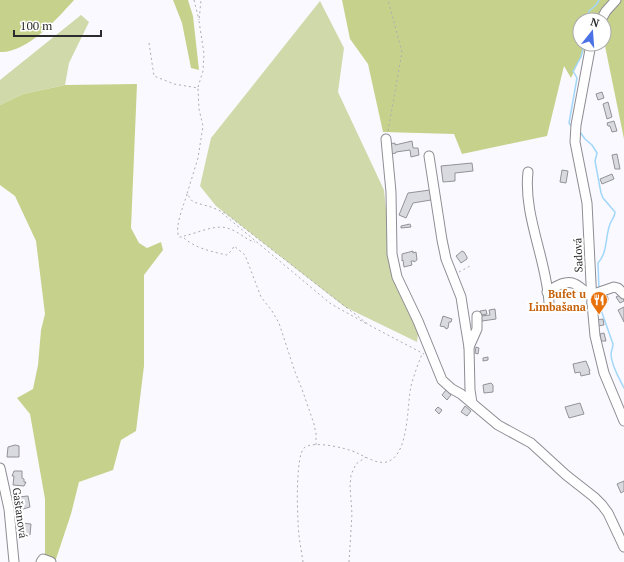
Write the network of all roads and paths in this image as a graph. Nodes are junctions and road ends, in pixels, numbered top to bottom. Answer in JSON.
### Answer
{"nodes":[{"id":1,"x":194,"y":0,"type":"edge"},
{"id":2,"x":201,"y":0,"type":"edge"},
{"id":3,"x":388,"y":0,"type":"edge"},
{"id":4,"x":616,"y":0,"type":"edge"},
{"id":5,"x":606,"y":12,"type":"edge"},
{"id":6,"x":199,"y":21,"type":"junction"},
{"id":7,"x":149,"y":43,"type":"dead end"},
{"id":8,"x":589,"y":52,"type":"edge"},
{"id":9,"x":198,"y":88,"type":"junction"},
{"id":10,"x":386,"y":139,"type":"joint"},
{"id":11,"x":429,"y":156,"type":"dead end"},
{"id":12,"x":528,"y":172,"type":"dead end"},
{"id":13,"x":187,"y":194,"type":"junction"},
{"id":14,"x":219,"y":211,"type":"junction"},
{"id":15,"x":183,"y":237,"type":"junction"},
{"id":16,"x":256,"y":242,"type":"junction"},
{"id":17,"x":472,"y":265,"type":"dead end"},
{"id":18,"x":454,"y":278,"type":"junction"},
{"id":19,"x":547,"y":292,"type":"junction"},
{"id":20,"x":624,"y":294,"type":"edge"},
{"id":21,"x":598,"y":298,"type":"junction"},
{"id":22,"x":549,"y":303,"type":"dead end"},
{"id":23,"x":477,"y":316,"type":"dead end"},
{"id":24,"x":369,"y":325,"type":"junction"},
{"id":25,"x":469,"y":347,"type":"junction"},
{"id":26,"x":422,"y":353,"type":"junction"},
{"id":27,"x":432,"y":355,"type":"junction"},
{"id":28,"x":472,"y":403,"type":"junction"},
{"id":29,"x":624,"y":421,"type":"edge"},
{"id":30,"x":316,"y":445,"type":"junction"},
{"id":31,"x":367,"y":457,"type":"junction"},
{"id":32,"x":0,"y":468,"type":"edge"},
{"id":33,"x":624,"y":547,"type":"edge"},
{"id":34,"x":14,"y":562,"type":"edge"},
{"id":35,"x":41,"y":562,"type":"edge"},
{"id":36,"x":51,"y":562,"type":"edge"},
{"id":37,"x":303,"y":562,"type":"edge"},
{"id":38,"x":349,"y":562,"type":"edge"}],
"edges":[{"from":1,"to":6,"type":"path"},
{"from":2,"to":6,"type":"path"},
{"from":3,"to":10,"type":"path"},
{"from":4,"to":5,"type":"street"},
{"from":6,"to":9,"type":"path"},
{"from":7,"to":9,"type":"path"},
{"from":8,"to":21,"type":"street","name":"Sadová"},
{"from":9,"to":13,"type":"path"},
{"from":10,"to":27,"type":"street"},
{"from":11,"to":18,"type":"street"},
{"from":12,"to":19,"type":"street"},
{"from":13,"to":14,"type":"path"},
{"from":13,"to":15,"type":"path"},
{"from":14,"to":16,"type":"path"},
{"from":14,"to":24,"type":"path"},
{"from":15,"to":16,"type":"path"},
{"from":15,"to":30,"type":"path"},
{"from":16,"to":24,"type":"path"},
{"from":17,"to":18,"type":"path"},
{"from":18,"to":25,"type":"street"},
{"from":19,"to":21,"type":"street"},
{"from":19,"to":22,"type":"street"},
{"from":20,"to":21,"type":"street"},
{"from":21,"to":29,"type":"street","name":"Sadová"},
{"from":23,"to":25,"type":"street"},
{"from":24,"to":26,"type":"path"},
{"from":25,"to":28,"type":"street"},
{"from":26,"to":27,"type":"path"},
{"from":26,"to":31,"type":"path"},
{"from":27,"to":28,"type":"street"},
{"from":28,"to":33,"type":"street"},
{"from":30,"to":31,"type":"path"},
{"from":30,"to":37,"type":"path"},
{"from":31,"to":38,"type":"path"},
{"from":32,"to":34,"type":"street","name":"Gaštanová"},
{"from":35,"to":36,"type":"street"}]}
